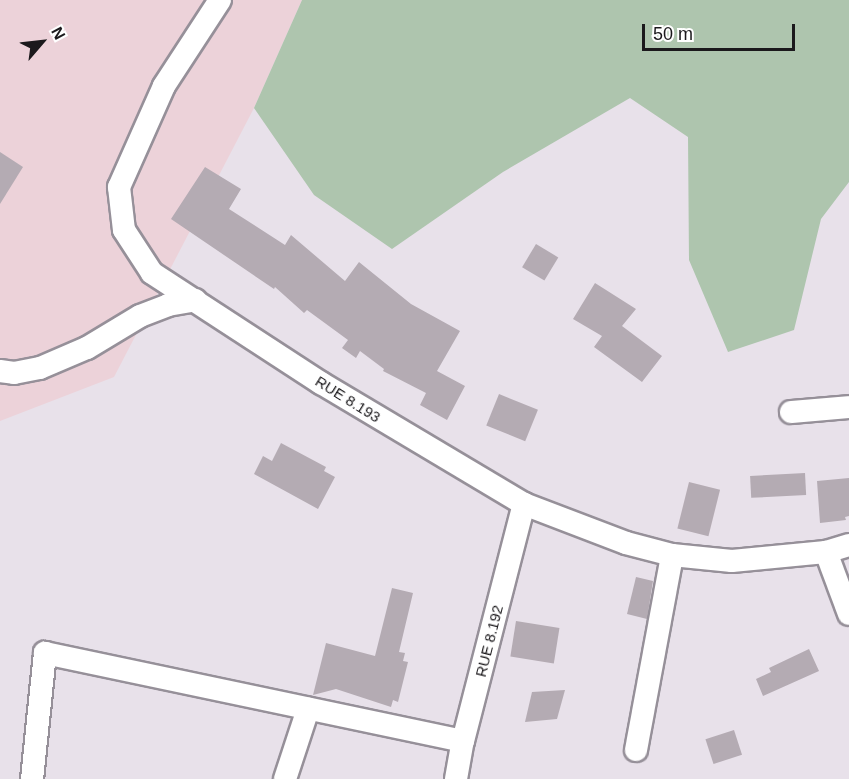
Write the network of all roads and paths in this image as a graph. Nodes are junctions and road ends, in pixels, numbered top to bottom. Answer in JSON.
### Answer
{"nodes":[{"id":1,"x":220,"y":0,"type":"edge"},
{"id":2,"x":196,"y":300,"type":"junction"},
{"id":3,"x":0,"y":371,"type":"edge"},
{"id":4,"x":849,"y":407,"type":"edge"},
{"id":5,"x":791,"y":412,"type":"dead end"},
{"id":6,"x":524,"y":504,"type":"junction"},
{"id":7,"x":849,"y":544,"type":"edge"},
{"id":8,"x":826,"y":552,"type":"junction"},
{"id":9,"x":672,"y":555,"type":"junction"},
{"id":10,"x":849,"y":614,"type":"edge"},
{"id":11,"x":308,"y":709,"type":"junction"},
{"id":12,"x":463,"y":741,"type":"junction"},
{"id":13,"x":636,"y":750,"type":"dead end"},
{"id":14,"x":32,"y":779,"type":"edge"},
{"id":15,"x":285,"y":779,"type":"edge"},
{"id":16,"x":456,"y":779,"type":"edge"}],
"edges":[{"from":1,"to":2,"type":"street","name":"RUE 8.193"},
{"from":2,"to":3,"type":"street"},
{"from":2,"to":6,"type":"street","name":"RUE 8.193"},
{"from":4,"to":5,"type":"street"},
{"from":6,"to":9,"type":"street","name":"RUE 8.193"},
{"from":6,"to":12,"type":"street","name":"RUE 8.192"},
{"from":7,"to":8,"type":"street","name":"RUE 8.193"},
{"from":8,"to":9,"type":"street","name":"RUE 8.193"},
{"from":8,"to":10,"type":"street"},
{"from":9,"to":13,"type":"street"},
{"from":11,"to":12,"type":"street"},
{"from":11,"to":14,"type":"street"},
{"from":11,"to":15,"type":"street"},
{"from":12,"to":16,"type":"street","name":"RUE 8.192"}]}
